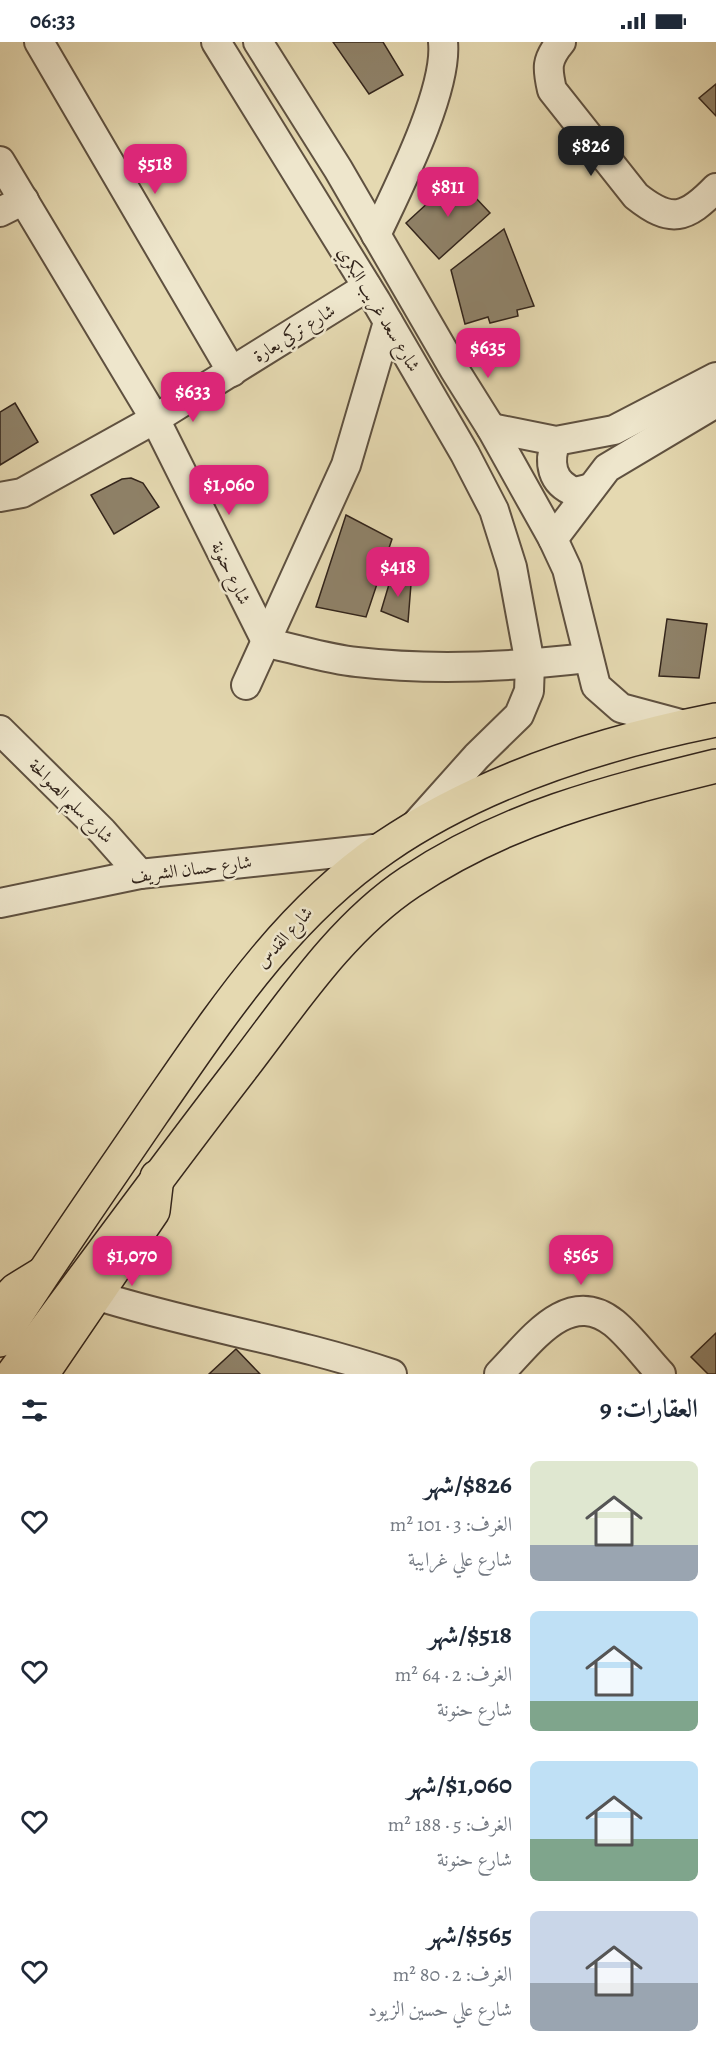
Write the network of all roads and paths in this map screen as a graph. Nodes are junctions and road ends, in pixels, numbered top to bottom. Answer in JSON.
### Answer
{"nodes":[{"id":1,"x":39,"y":42,"type":"edge"},
{"id":2,"x":216,"y":42,"type":"edge"},
{"id":3,"x":258,"y":42,"type":"edge"},
{"id":4,"x":443,"y":42,"type":"edge"},
{"id":5,"x":561,"y":42,"type":"edge"},
{"id":6,"x":0,"y":161,"type":"edge"},
{"id":7,"x":716,"y":188,"type":"edge"},
{"id":8,"x":12,"y":206,"type":"edge"},
{"id":9,"x":376,"y":235,"type":"junction"},
{"id":10,"x":367,"y":287,"type":"junction"},
{"id":11,"x":388,"y":322,"type":"junction"},
{"id":12,"x":232,"y":372,"type":"junction"},
{"id":13,"x":716,"y":378,"type":"edge"},
{"id":14,"x":716,"y":403,"type":"edge"},
{"id":15,"x":154,"y":419,"type":"junction"},
{"id":16,"x":491,"y":428,"type":"junction"},
{"id":17,"x":556,"y":441,"type":"junction"},
{"id":18,"x":591,"y":488,"type":"junction"},
{"id":19,"x":0,"y":497,"type":"edge"},
{"id":20,"x":553,"y":539,"type":"junction"},
{"id":21,"x":267,"y":643,"type":"junction"},
{"id":22,"x":587,"y":658,"type":"junction"},
{"id":23,"x":530,"y":664,"type":"junction"},
{"id":24,"x":246,"y":685,"type":"dead end"},
{"id":25,"x":702,"y":723,"type":"edge"},
{"id":26,"x":0,"y":730,"type":"edge"},
{"id":27,"x":716,"y":766,"type":"edge"},
{"id":28,"x":412,"y":829,"type":"junction"},
{"id":29,"x":383,"y":848,"type":"junction"},
{"id":30,"x":141,"y":874,"type":"junction"},
{"id":31,"x":0,"y":903,"type":"edge"},
{"id":32,"x":158,"y":1177,"type":"junction"},
{"id":33,"x":42,"y":1274,"type":"junction"},
{"id":34,"x":95,"y":1295,"type":"junction"},
{"id":35,"x":0,"y":1306,"type":"edge"},
{"id":36,"x":0,"y":1340,"type":"edge"},
{"id":37,"x":14,"y":1374,"type":"edge"},
{"id":38,"x":42,"y":1374,"type":"edge"},
{"id":39,"x":392,"y":1374,"type":"edge"},
{"id":40,"x":499,"y":1374,"type":"edge"},
{"id":41,"x":661,"y":1374,"type":"edge"}],
"edges":[{"from":1,"to":12,"type":"street"},
{"from":2,"to":10,"type":"street","name":"شارع سعد غريب البكري"},
{"from":3,"to":9,"type":"street","name":"شارع سعد غريب البكري"},
{"from":4,"to":9,"type":"street"},
{"from":5,"to":7,"type":"street"},
{"from":6,"to":8,"type":"street","name":"شارع حنونة"},
{"from":8,"to":15,"type":"street","name":"شارع حنونة"},
{"from":9,"to":16,"type":"street","name":"شارع سعد غريب البكري"},
{"from":10,"to":11,"type":"street","name":"شارع سعد غريب البكري"},
{"from":10,"to":12,"type":"street","name":"شارع تركي بعارة"},
{"from":11,"to":21,"type":"street"},
{"from":11,"to":23,"type":"street","name":"شارع سعد غريب البكري"},
{"from":12,"to":15,"type":"street","name":"شارع تركي بعارة"},
{"from":13,"to":17,"type":"street"},
{"from":14,"to":18,"type":"street"},
{"from":15,"to":19,"type":"street","name":"شارع تركي بعارة"},
{"from":15,"to":21,"type":"street","name":"شارع حنونة"},
{"from":16,"to":17,"type":"street"},
{"from":16,"to":20,"type":"street","name":"شارع سعد غريب البكري"},
{"from":17,"to":18,"type":"street"},
{"from":18,"to":20,"type":"street"},
{"from":20,"to":22,"type":"street","name":"شارع سعد غريب البكري"},
{"from":21,"to":23,"type":"street"},
{"from":21,"to":24,"type":"street"},
{"from":22,"to":23,"type":"street"},
{"from":22,"to":25,"type":"street","name":"شارع سعد غريب البكري"},
{"from":23,"to":28,"type":"street","name":"شارع سعد غريب البكري"},
{"from":25,"to":28,"type":"main road","name":"شارع القدس"},
{"from":26,"to":30,"type":"street","name":"شارع سليم الصوالحة"},
{"from":27,"to":32,"type":"main road"},
{"from":28,"to":29,"type":"main road","name":"شارع القدس"},
{"from":29,"to":30,"type":"street","name":"شارع حسان الشريف"},
{"from":29,"to":33,"type":"main road","name":"شارع القدس"},
{"from":30,"to":31,"type":"street","name":"شارع حسان الشريف"},
{"from":32,"to":34,"type":"main road"},
{"from":32,"to":37,"type":"main road"},
{"from":33,"to":35,"type":"main road"},
{"from":33,"to":36,"type":"main road","name":"شارع القدس"},
{"from":34,"to":38,"type":"main road"},
{"from":34,"to":39,"type":"street"},
{"from":40,"to":41,"type":"street"}]}
